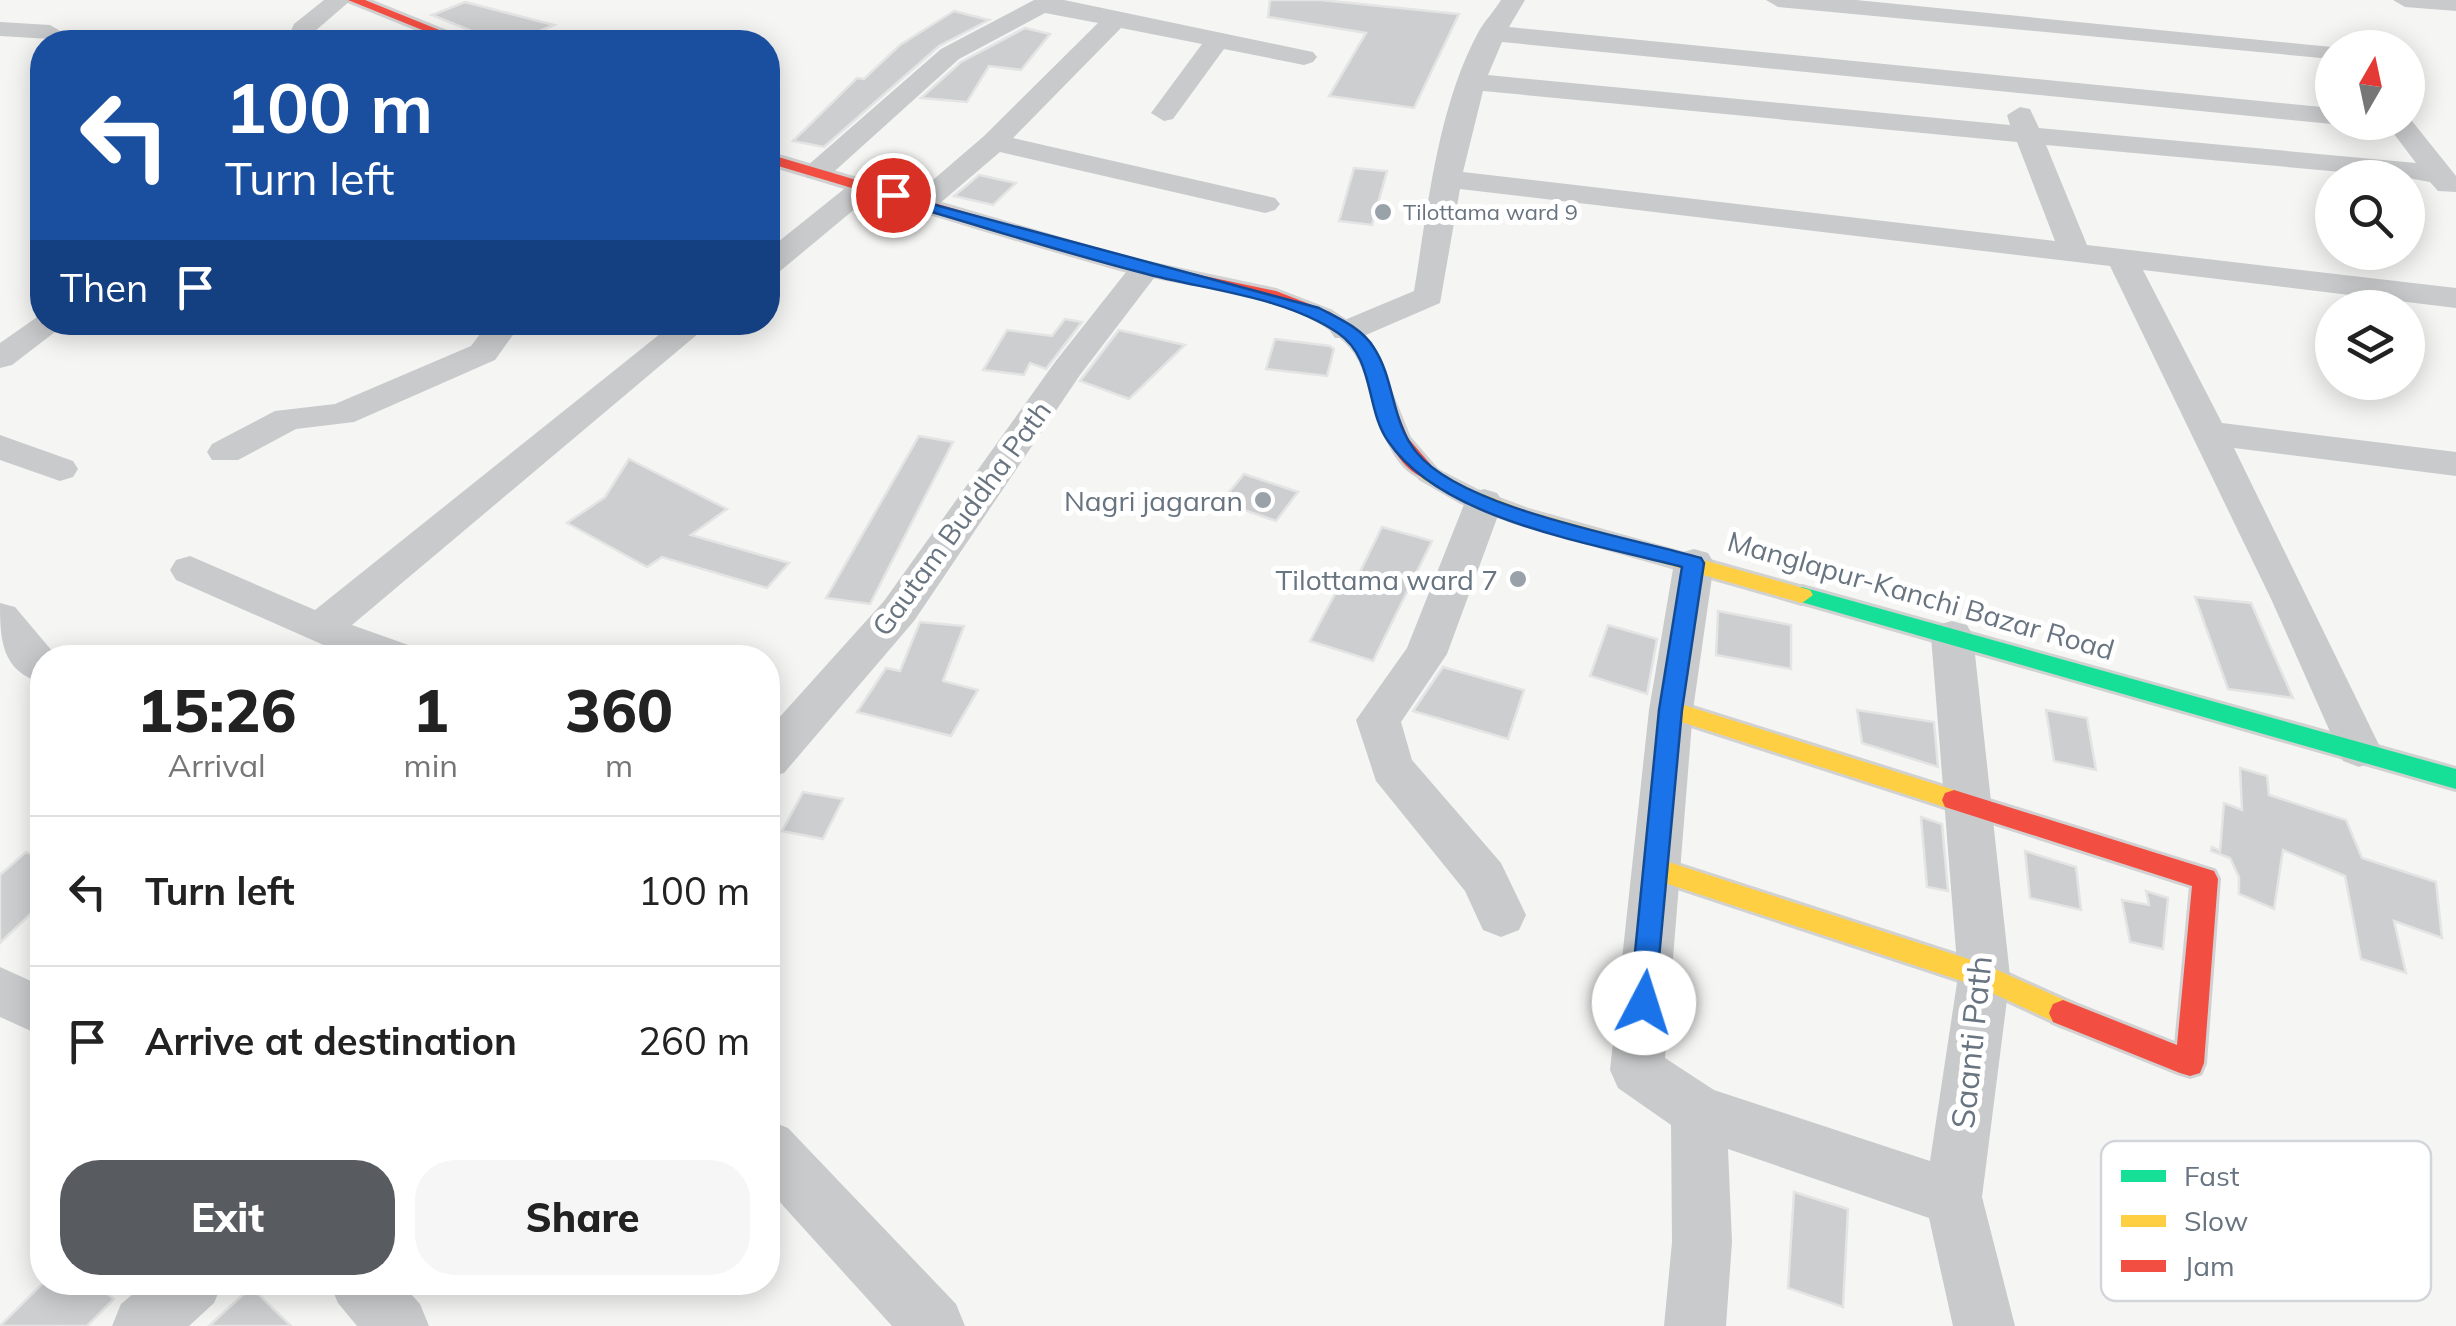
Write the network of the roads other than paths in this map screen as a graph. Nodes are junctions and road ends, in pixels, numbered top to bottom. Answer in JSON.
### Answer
{"nodes":[{"id":1,"x":339,"y":0,"type":"edge"},
{"id":2,"x":354,"y":0,"type":"edge"},
{"id":3,"x":1513,"y":0,"type":"edge"},
{"id":4,"x":1778,"y":0,"type":"edge"},
{"id":5,"x":2404,"y":0,"type":"edge"},
{"id":6,"x":1049,"y":3,"type":"edge"},
{"id":7,"x":2456,"y":4,"type":"edge"},
{"id":8,"x":1115,"y":20,"type":"junction"},
{"id":9,"x":0,"y":28,"type":"edge"},
{"id":10,"x":30,"y":30,"type":"edge"},
{"id":11,"x":303,"y":30,"type":"edge"},
{"id":12,"x":431,"y":30,"type":"edge"},
{"id":13,"x":1490,"y":33,"type":"junction"},
{"id":14,"x":1218,"y":40,"type":"junction"},
{"id":15,"x":2315,"y":48,"type":"edge"},
{"id":16,"x":1304,"y":57,"type":"dead end"},
{"id":17,"x":1475,"y":82,"type":"junction"},
{"id":18,"x":2005,"y":84,"type":"junction"},
{"id":19,"x":1164,"y":112,"type":"dead end"},
{"id":20,"x":2315,"y":114,"type":"edge"},
{"id":21,"x":2031,"y":136,"type":"junction"},
{"id":22,"x":2414,"y":140,"type":"edge"},
{"id":23,"x":994,"y":142,"type":"junction"},
{"id":24,"x":780,"y":162,"type":"edge"},
{"id":25,"x":2443,"y":169,"type":"edge"},
{"id":26,"x":816,"y":172,"type":"junction"},
{"id":27,"x":1447,"y":179,"type":"junction"},
{"id":28,"x":864,"y":187,"type":"junction"},
{"id":29,"x":922,"y":204,"type":"junction"},
{"id":30,"x":1266,"y":204,"type":"dead end"},
{"id":31,"x":2072,"y":249,"type":"junction"},
{"id":32,"x":780,"y":255,"type":"edge"},
{"id":33,"x":2122,"y":258,"type":"junction"},
{"id":34,"x":1145,"y":269,"type":"junction"},
{"id":35,"x":2456,"y":298,"type":"edge"},
{"id":36,"x":1347,"y":331,"type":"junction"},
{"id":37,"x":33,"y":335,"type":"edge"},
{"id":38,"x":496,"y":335,"type":"edge"},
{"id":39,"x":680,"y":335,"type":"edge"},
{"id":40,"x":0,"y":358,"type":"edge"},
{"id":41,"x":2208,"y":433,"type":"junction"},
{"id":42,"x":0,"y":447,"type":"edge"},
{"id":43,"x":226,"y":452,"type":"dead end"},
{"id":44,"x":2456,"y":464,"type":"edge"},
{"id":45,"x":60,"y":469,"type":"dead end"},
{"id":46,"x":1484,"y":502,"type":"junction"},
{"id":47,"x":1694,"y":563,"type":"junction"},
{"id":48,"x":190,"y":570,"type":"dead end"},
{"id":49,"x":0,"y":618,"type":"edge"},
{"id":50,"x":318,"y":629,"type":"junction"},
{"id":51,"x":1952,"y":636,"type":"junction"},
{"id":52,"x":363,"y":645,"type":"edge"},
{"id":53,"x":30,"y":652,"type":"edge"},
{"id":54,"x":1671,"y":710,"type":"junction"},
{"id":55,"x":780,"y":746,"type":"edge"},
{"id":56,"x":2359,"y":750,"type":"junction"},
{"id":57,"x":2456,"y":779,"type":"edge"},
{"id":58,"x":1970,"y":806,"type":"junction"},
{"id":59,"x":1656,"y":868,"type":"junction"},
{"id":60,"x":1501,"y":915,"type":"dead end"},
{"id":61,"x":1984,"y":976,"type":"junction"},
{"id":62,"x":0,"y":991,"type":"edge"},
{"id":63,"x":30,"y":1006,"type":"edge"},
{"id":64,"x":1699,"y":1112,"type":"junction"},
{"id":65,"x":780,"y":1161,"type":"edge"},
{"id":66,"x":1953,"y":1197,"type":"junction"},
{"id":67,"x":178,"y":1295,"type":"edge"},
{"id":68,"x":371,"y":1295,"type":"edge"},
{"id":69,"x":143,"y":1326,"type":"edge"},
{"id":70,"x":398,"y":1326,"type":"edge"},
{"id":71,"x":934,"y":1326,"type":"edge"},
{"id":72,"x":1695,"y":1326,"type":"edge"},
{"id":73,"x":1984,"y":1326,"type":"edge"}],
"edges":[{"from":1,"to":11,"type":"street"},
{"from":2,"to":12,"type":"street"},
{"from":3,"to":13,"type":"street"},
{"from":4,"to":15,"type":"street"},
{"from":5,"to":7,"type":"street"},
{"from":6,"to":8,"type":"street"},
{"from":6,"to":26,"type":"street"},
{"from":8,"to":14,"type":"street"},
{"from":8,"to":23,"type":"street"},
{"from":9,"to":10,"type":"street"},
{"from":13,"to":17,"type":"street"},
{"from":13,"to":18,"type":"street"},
{"from":14,"to":16,"type":"street"},
{"from":14,"to":19,"type":"street"},
{"from":17,"to":21,"type":"street"},
{"from":17,"to":27,"type":"street"},
{"from":18,"to":20,"type":"street"},
{"from":18,"to":21,"type":"street"},
{"from":21,"to":25,"type":"street"},
{"from":21,"to":31,"type":"street"},
{"from":22,"to":25,"type":"street"},
{"from":23,"to":29,"type":"street"},
{"from":23,"to":30,"type":"street"},
{"from":24,"to":26,"type":"street"},
{"from":26,"to":28,"type":"street"},
{"from":27,"to":31,"type":"street"},
{"from":27,"to":36,"type":"street"},
{"from":28,"to":29,"type":"street"},
{"from":28,"to":32,"type":"street"},
{"from":29,"to":34,"type":"street"},
{"from":31,"to":33,"type":"street"},
{"from":33,"to":35,"type":"street"},
{"from":33,"to":41,"type":"street"},
{"from":34,"to":36,"type":"street"},
{"from":34,"to":55,"type":"street","name":"Gautam Buddha Path"},
{"from":36,"to":46,"type":"street","name":"Manglapur-Kanchi Bazar Road"},
{"from":37,"to":40,"type":"street"},
{"from":38,"to":43,"type":"street"},
{"from":39,"to":50,"type":"street"},
{"from":41,"to":44,"type":"street"},
{"from":41,"to":56,"type":"street"},
{"from":42,"to":45,"type":"street"},
{"from":46,"to":47,"type":"street","name":"Manglapur-Kanchi Bazar Road"},
{"from":46,"to":60,"type":"street"},
{"from":47,"to":51,"type":"street","name":"Manglapur-Kanchi Bazar Road"},
{"from":47,"to":54,"type":"street"},
{"from":48,"to":50,"type":"street"},
{"from":49,"to":53,"type":"street"},
{"from":50,"to":52,"type":"street"},
{"from":51,"to":56,"type":"street","name":"Manglapur-Kanchi Bazar Road"},
{"from":51,"to":58,"type":"street","name":"Saanti Path"},
{"from":54,"to":58,"type":"street"},
{"from":54,"to":59,"type":"street"},
{"from":56,"to":57,"type":"street","name":"Manglapur-Kanchi Bazar Road"},
{"from":58,"to":61,"type":"street","name":"Saanti Path"},
{"from":58,"to":61,"type":"street"},
{"from":59,"to":61,"type":"street"},
{"from":59,"to":64,"type":"street"},
{"from":61,"to":66,"type":"street","name":"Saanti Path"},
{"from":62,"to":63,"type":"street"},
{"from":64,"to":66,"type":"street"},
{"from":64,"to":72,"type":"street"},
{"from":65,"to":71,"type":"street"},
{"from":66,"to":73,"type":"street","name":"Saanti Path"},
{"from":67,"to":69,"type":"street"},
{"from":68,"to":70,"type":"street"}]}
